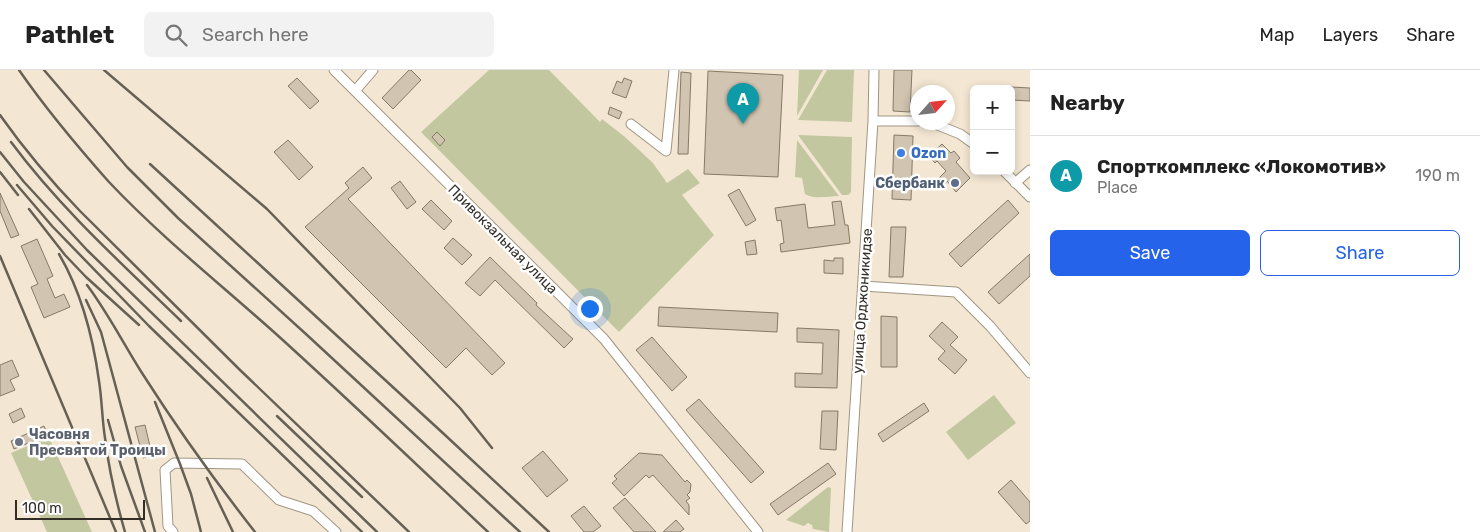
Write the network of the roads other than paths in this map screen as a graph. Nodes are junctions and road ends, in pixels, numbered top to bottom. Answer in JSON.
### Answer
{"nodes":[{"id":1,"x":334,"y":70,"type":"edge"},
{"id":2,"x":373,"y":70,"type":"edge"},
{"id":3,"x":674,"y":70,"type":"edge"},
{"id":4,"x":874,"y":70,"type":"edge"},
{"id":5,"x":355,"y":91,"type":"junction"},
{"id":6,"x":873,"y":121,"type":"junction"},
{"id":7,"x":910,"y":121,"type":"edge"},
{"id":8,"x":631,"y":124,"type":"dead end"},
{"id":9,"x":950,"y":130,"type":"edge"},
{"id":10,"x":970,"y":141,"type":"edge"},
{"id":11,"x":1030,"y":170,"type":"edge"},
{"id":12,"x":1008,"y":175,"type":"edge"},
{"id":13,"x":1015,"y":183,"type":"junction"},
{"id":14,"x":1030,"y":198,"type":"edge"},
{"id":15,"x":863,"y":286,"type":"junction"},
{"id":16,"x":1030,"y":373,"type":"edge"},
{"id":17,"x":173,"y":532,"type":"edge"},
{"id":18,"x":336,"y":532,"type":"edge"},
{"id":19,"x":758,"y":532,"type":"edge"},
{"id":20,"x":847,"y":532,"type":"edge"}],
"edges":[{"from":1,"to":5,"type":"street","name":"Привокзальная улица"},
{"from":2,"to":5,"type":"street"},
{"from":3,"to":8,"type":"street"},
{"from":4,"to":6,"type":"street","name":"улица Орджоникидзе"},
{"from":5,"to":19,"type":"street","name":"Привокзальная улица"},
{"from":6,"to":7,"type":"street"},
{"from":6,"to":15,"type":"street","name":"улица Орджоникидзе"},
{"from":9,"to":10,"type":"street"},
{"from":11,"to":13,"type":"street"},
{"from":12,"to":13,"type":"street"},
{"from":13,"to":14,"type":"street"},
{"from":15,"to":16,"type":"street"},
{"from":15,"to":20,"type":"street","name":"улица Орджоникидзе"},
{"from":17,"to":18,"type":"street"}]}
